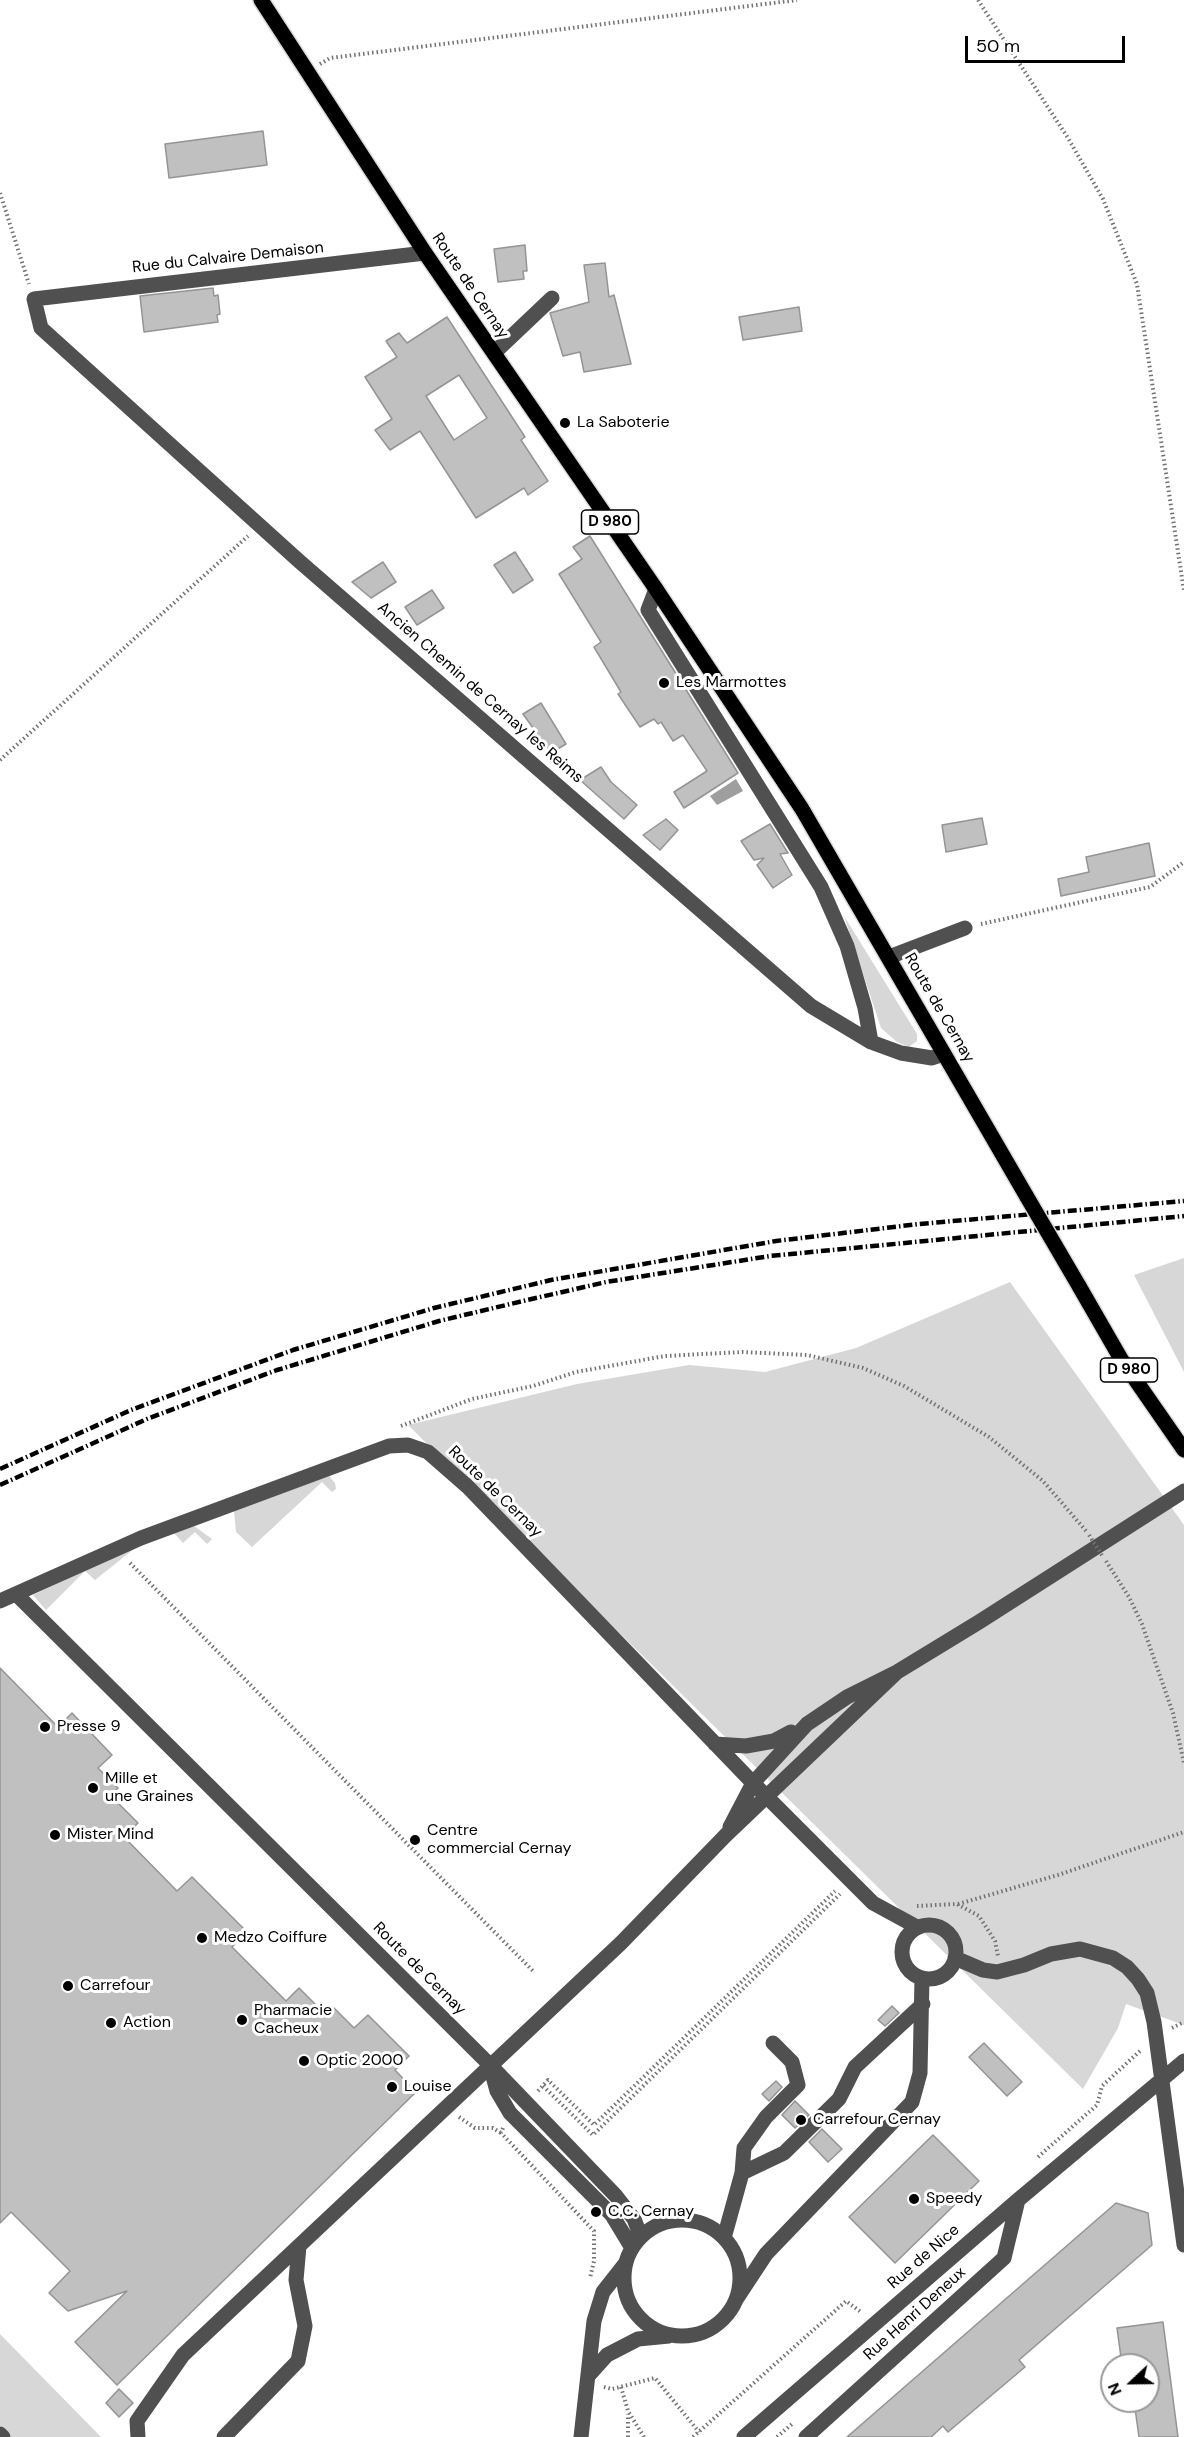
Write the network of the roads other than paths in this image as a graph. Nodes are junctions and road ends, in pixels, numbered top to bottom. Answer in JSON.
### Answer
{"nodes":[{"id":1,"x":261,"y":0,"type":"edge"},
{"id":2,"x":425,"y":253,"type":"junction"},
{"id":3,"x":34,"y":298,"type":"joint"},
{"id":4,"x":552,"y":298,"type":"dead end"},
{"id":5,"x":494,"y":353,"type":"junction"},
{"id":6,"x":656,"y":589,"type":"junction"},
{"id":7,"x":965,"y":928,"type":"road end"},
{"id":8,"x":889,"y":957,"type":"junction"},
{"id":9,"x":871,"y":1042,"type":"junction"},
{"id":10,"x":944,"y":1054,"type":"junction"},
{"id":11,"x":1184,"y":1450,"type":"edge"},
{"id":12,"x":1184,"y":1491,"type":"edge"},
{"id":13,"x":16,"y":1593,"type":"junction"},
{"id":14,"x":0,"y":1601,"type":"edge"},
{"id":15,"x":897,"y":1672,"type":"junction"},
{"id":16,"x":807,"y":1724,"type":"junction"},
{"id":17,"x":716,"y":1744,"type":"junction"},
{"id":18,"x":753,"y":1783,"type":"junction"},
{"id":19,"x":768,"y":1797,"type":"junction"},
{"id":20,"x":726,"y":1835,"type":"junction"},
{"id":21,"x":917,"y":1927,"type":"junction"},
{"id":22,"x":955,"y":1958,"type":"junction"},
{"id":23,"x":922,"y":1978,"type":"junction"},
{"id":24,"x":922,"y":2004,"type":"junction"},
{"id":25,"x":773,"y":2043,"type":"dead end"},
{"id":26,"x":1184,"y":2061,"type":"edge"},
{"id":27,"x":490,"y":2066,"type":"junction"},
{"id":28,"x":1161,"y":2079,"type":"junction"},
{"id":29,"x":742,"y":2173,"type":"junction"},
{"id":30,"x":1018,"y":2199,"type":"junction"},
{"id":31,"x":724,"y":2238,"type":"junction"},
{"id":32,"x":637,"y":2242,"type":"junction"},
{"id":33,"x":1184,"y":2245,"type":"edge"},
{"id":34,"x":298,"y":2246,"type":"junction"},
{"id":35,"x":626,"y":2264,"type":"junction"},
{"id":36,"x":737,"y":2298,"type":"junction"},
{"id":37,"x":674,"y":2336,"type":"junction"},
{"id":38,"x":589,"y":2375,"type":"junction"},
{"id":39,"x":809,"y":2435,"type":"edge"},
{"id":40,"x":138,"y":2437,"type":"edge"},
{"id":41,"x":224,"y":2437,"type":"edge"},
{"id":42,"x":580,"y":2437,"type":"edge"},
{"id":43,"x":744,"y":2437,"type":"edge"}],
"edges":[{"from":1,"to":2,"type":"main road","name":"Route de Cernay","number":"D 980"},
{"from":2,"to":3,"type":"street","name":"Rue du Calvaire Demaison"},
{"from":2,"to":5,"type":"main road","name":"Route de Cernay","number":"D 980"},
{"from":3,"to":9,"type":"street","name":"Ancien Chemin de Cernay les Reims"},
{"from":4,"to":5,"type":"street"},
{"from":5,"to":6,"type":"main road","name":"Route de Cernay","number":"D 980"},
{"from":6,"to":8,"type":"main road","name":"Route de Cernay","number":"D 980"},
{"from":6,"to":9,"type":"street"},
{"from":7,"to":8,"type":"street"},
{"from":8,"to":10,"type":"main road","name":"Route de Cernay","number":"D 980"},
{"from":9,"to":10,"type":"street","name":"Ancien Chemin de Cernay les Reims"},
{"from":10,"to":11,"type":"main road","name":"Route de Cernay","number":"D 980","bridge":true},
{"from":12,"to":15,"type":"street"},
{"from":13,"to":14,"type":"street","name":"Route de Cernay"},
{"from":13,"to":17,"type":"street","name":"Route de Cernay"},
{"from":13,"to":27,"type":"street","name":"Route de Cernay"},
{"from":15,"to":16,"type":"street"},
{"from":15,"to":19,"type":"street"},
{"from":16,"to":17,"type":"street"},
{"from":16,"to":18,"type":"street"},
{"from":17,"to":18,"type":"street","name":"Route de Cernay"},
{"from":18,"to":19,"type":"street","name":"Route de Cernay"},
{"from":18,"to":20,"type":"street"},
{"from":19,"to":20,"type":"street"},
{"from":19,"to":21,"type":"street","name":"Route de Cernay"},
{"from":20,"to":27,"type":"street"},
{"from":21,"to":22,"type":"street"},
{"from":21,"to":23,"type":"street"},
{"from":22,"to":23,"type":"street"},
{"from":22,"to":28,"type":"street"},
{"from":23,"to":24,"type":"street"},
{"from":24,"to":29,"type":"street"},
{"from":24,"to":36,"type":"street"},
{"from":25,"to":29,"type":"street"},
{"from":26,"to":28,"type":"street","name":"Rue de Nice"},
{"from":27,"to":32,"type":"street","name":"Route de Cernay"},
{"from":27,"to":34,"type":"street"},
{"from":28,"to":30,"type":"street","name":"Rue de Nice"},
{"from":28,"to":33,"type":"street"},
{"from":29,"to":31,"type":"street"},
{"from":30,"to":39,"type":"street","name":"Rue Henri Deneux"},
{"from":30,"to":43,"type":"street","name":"Rue de Nice"},
{"from":31,"to":32,"type":"street"},
{"from":31,"to":36,"type":"street"},
{"from":32,"to":35,"type":"street"},
{"from":34,"to":40,"type":"street"},
{"from":34,"to":41,"type":"street"},
{"from":35,"to":37,"type":"street"},
{"from":35,"to":38,"type":"street"},
{"from":36,"to":37,"type":"street"},
{"from":37,"to":38,"type":"street"},
{"from":38,"to":42,"type":"street"}]}
